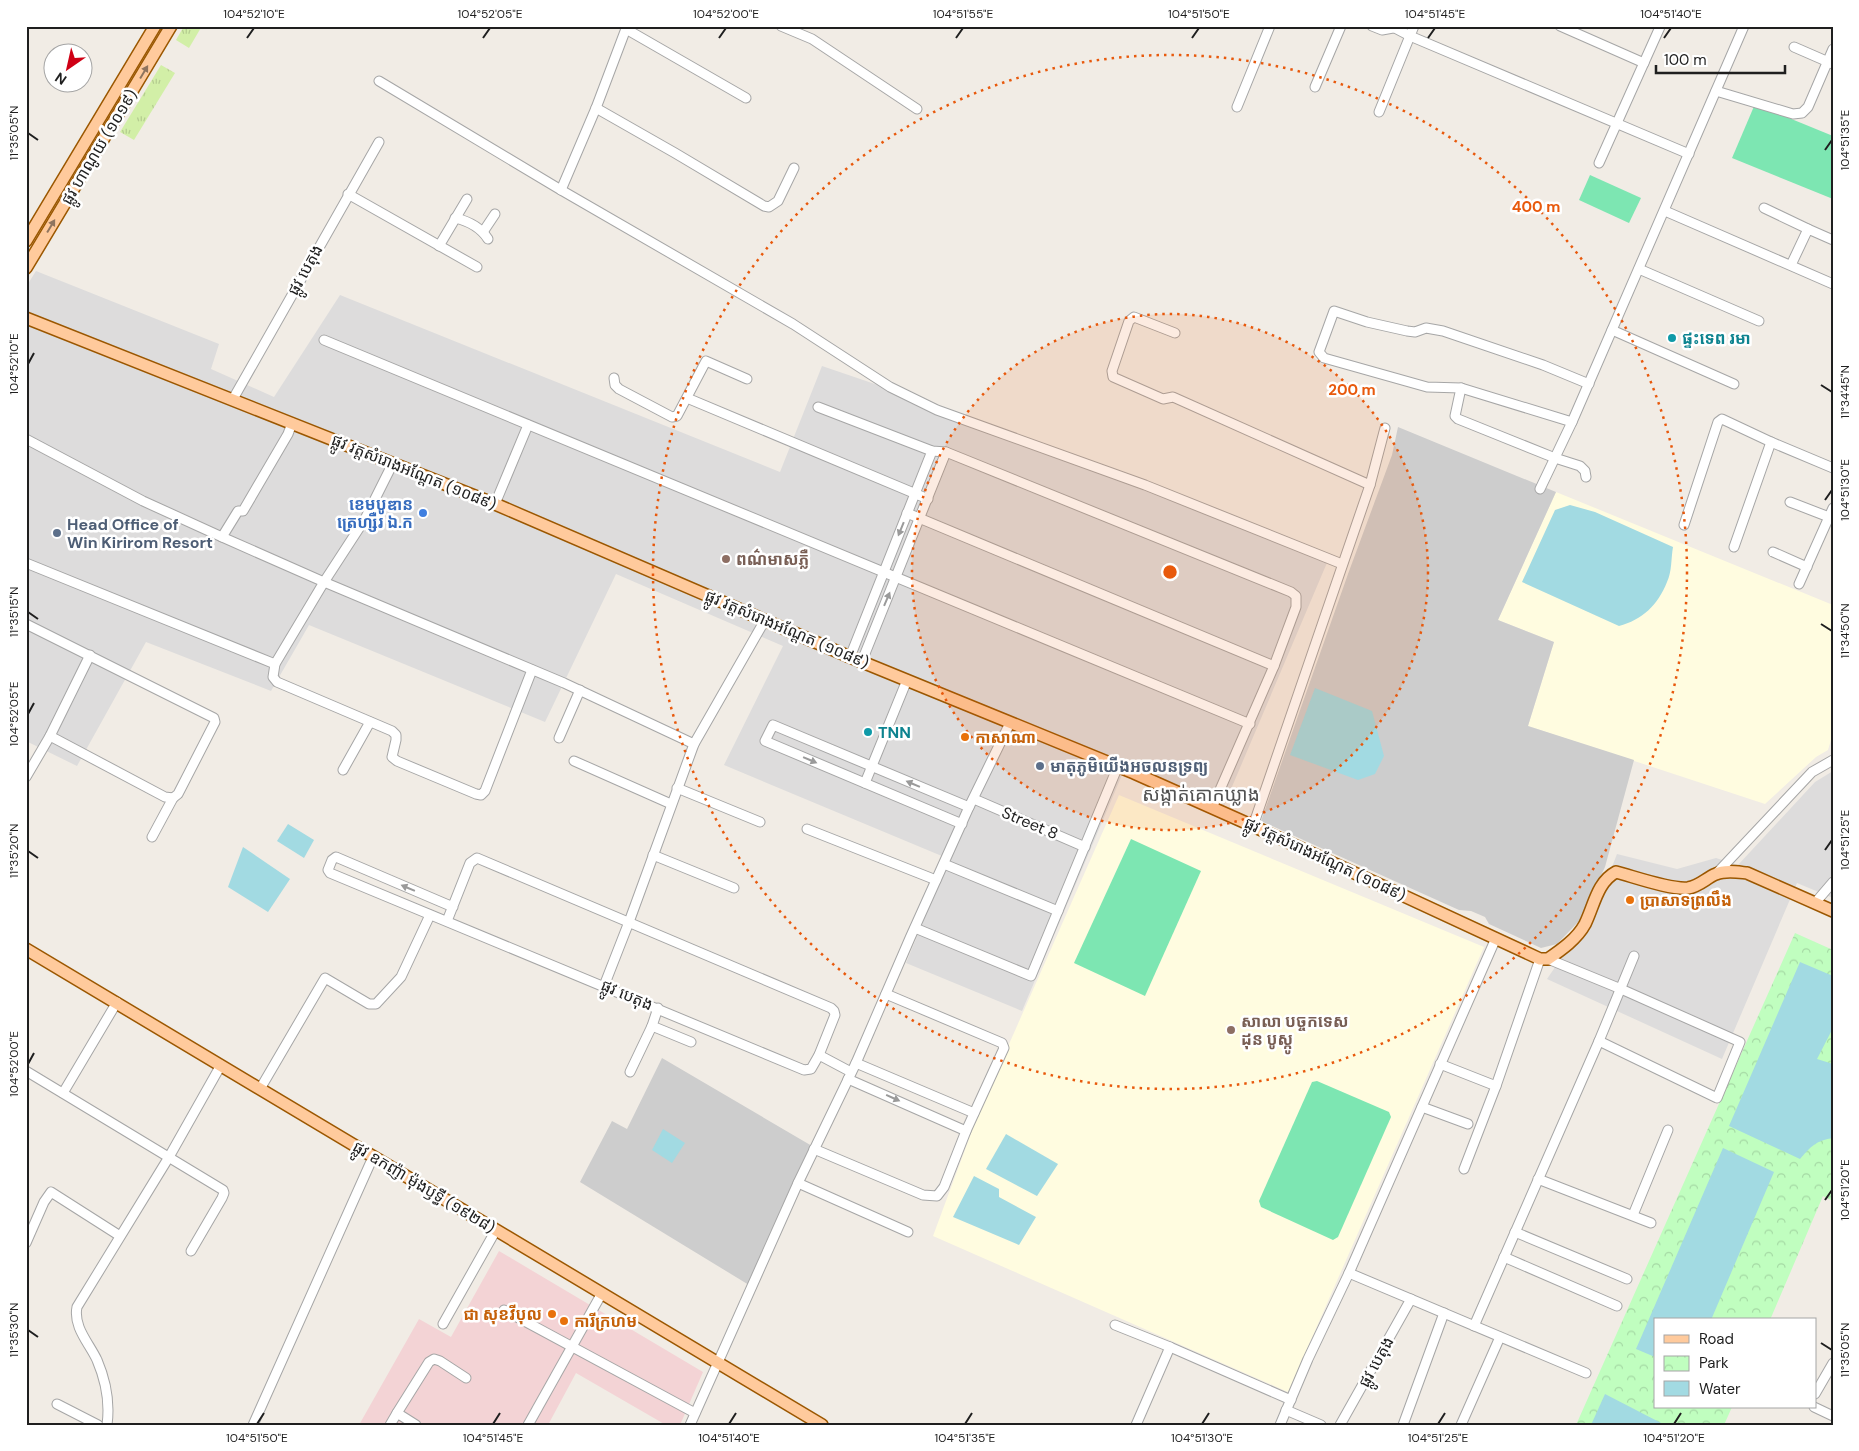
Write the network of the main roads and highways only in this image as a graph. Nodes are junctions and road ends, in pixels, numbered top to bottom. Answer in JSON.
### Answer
{"nodes":[{"id":1,"x":155,"y":26,"type":"edge"},
{"id":2,"x":172,"y":26,"type":"edge"},
{"id":3,"x":26,"y":241,"type":"edge"},
{"id":4,"x":26,"y":268,"type":"edge"},
{"id":5,"x":26,"y":318,"type":"edge"},
{"id":6,"x":1833,"y":911,"type":"edge"},
{"id":7,"x":26,"y":949,"type":"edge"},
{"id":8,"x":822,"y":1425,"type":"edge"}],
"edges":[{"from":1,"to":3,"type":"main road","name":"ផ្លូវ ហាណូយ (១០១៩)"},
{"from":4,"to":2,"type":"main road","name":"ផ្លូវ ហាណូយ (១០១៩)","one_way":true},
{"from":5,"to":6,"type":"main road","name":"ផ្លូវ វត្តសំរោងអណ្ដែត (១០៨៩)"},
{"from":7,"to":8,"type":"main road","name":"ផ្លូវ ឧកញ៉ា ម៉ុងឫទ្ធី (១៩២៨)"}]}
